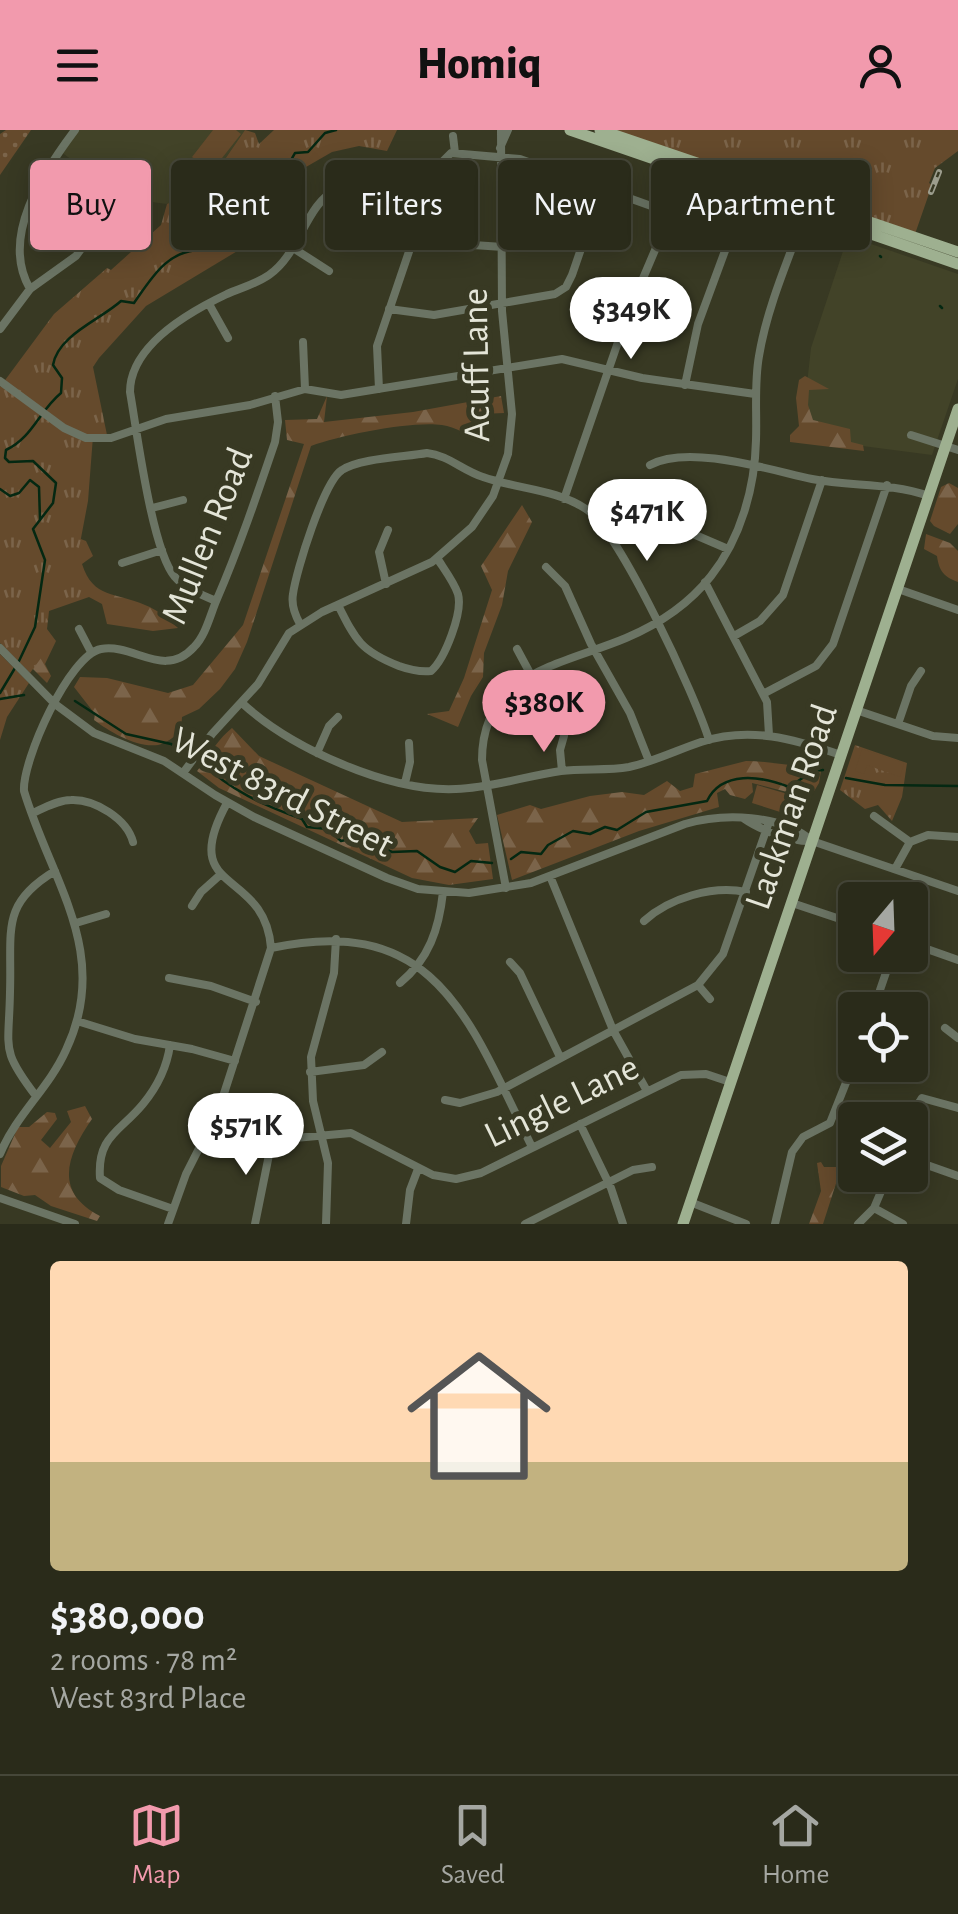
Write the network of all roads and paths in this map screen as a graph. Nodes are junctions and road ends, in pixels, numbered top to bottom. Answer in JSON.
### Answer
{"nodes":[{"id":1,"x":75,"y":130,"type":"edge"},
{"id":2,"x":504,"y":130,"type":"edge"},
{"id":3,"x":570,"y":130,"type":"edge"},
{"id":4,"x":600,"y":130,"type":"edge"},
{"id":5,"x":453,"y":136,"type":"dead end"},
{"id":6,"x":500,"y":152,"type":"junction"},
{"id":7,"x":454,"y":153,"type":"junction"},
{"id":8,"x":443,"y":160,"type":"edge"},
{"id":9,"x":500,"y":160,"type":"edge"},
{"id":10,"x":523,"y":160,"type":"edge"},
{"id":11,"x":657,"y":160,"type":"edge"},
{"id":12,"x":631,"y":198,"type":"edge"},
{"id":13,"x":325,"y":199,"type":"edge"},
{"id":14,"x":305,"y":227,"type":"edge"},
{"id":15,"x":870,"y":233,"type":"edge"},
{"id":16,"x":80,"y":250,"type":"edge"},
{"id":17,"x":292,"y":250,"type":"edge"},
{"id":18,"x":296,"y":250,"type":"edge"},
{"id":19,"x":409,"y":250,"type":"edge"},
{"id":20,"x":502,"y":250,"type":"edge"},
{"id":21,"x":579,"y":250,"type":"edge"},
{"id":22,"x":725,"y":250,"type":"edge"},
{"id":23,"x":793,"y":250,"type":"edge"},
{"id":24,"x":958,"y":252,"type":"edge"},
{"id":25,"x":958,"y":264,"type":"edge"},
{"id":26,"x":329,"y":270,"type":"dead end"},
{"id":27,"x":30,"y":290,"type":"junction"},
{"id":28,"x":209,"y":304,"type":"junction"},
{"id":29,"x":502,"y":304,"type":"junction"},
{"id":30,"x":389,"y":308,"type":"junction"},
{"id":31,"x":0,"y":329,"type":"edge"},
{"id":32,"x":228,"y":338,"type":"dead end"},
{"id":33,"x":304,"y":342,"type":"dead end"},
{"id":34,"x":506,"y":368,"type":"junction"},
{"id":35,"x":608,"y":372,"type":"junction"},
{"id":36,"x":0,"y":381,"type":"edge"},
{"id":37,"x":685,"y":385,"type":"junction"},
{"id":38,"x":305,"y":389,"type":"junction"},
{"id":39,"x":379,"y":389,"type":"junction"},
{"id":40,"x":755,"y":394,"type":"junction"},
{"id":41,"x":275,"y":396,"type":"junction"},
{"id":42,"x":958,"y":409,"type":"edge"},
{"id":43,"x":137,"y":428,"type":"junction"},
{"id":44,"x":912,"y":435,"type":"dead end"},
{"id":45,"x":952,"y":448,"type":"edge"},
{"id":46,"x":650,"y":465,"type":"dead end"},
{"id":47,"x":754,"y":466,"type":"junction"},
{"id":48,"x":822,"y":480,"type":"junction"},
{"id":49,"x":499,"y":481,"type":"junction"},
{"id":50,"x":887,"y":485,"type":"junction"},
{"id":51,"x":929,"y":496,"type":"junction"},
{"id":52,"x":564,"y":499,"type":"junction"},
{"id":53,"x":183,"y":500,"type":"dead end"},
{"id":54,"x":152,"y":508,"type":"junction"},
{"id":55,"x":388,"y":530,"type":"dead end"},
{"id":56,"x":686,"y":530,"type":"dead end"},
{"id":57,"x":728,"y":548,"type":"junction"},
{"id":58,"x":162,"y":550,"type":"junction"},
{"id":59,"x":437,"y":558,"type":"junction"},
{"id":60,"x":122,"y":563,"type":"dead end"},
{"id":61,"x":546,"y":567,"type":"dead end"},
{"id":62,"x":705,"y":582,"type":"junction"},
{"id":63,"x":386,"y":584,"type":"junction"},
{"id":64,"x":898,"y":589,"type":"junction"},
{"id":65,"x":216,"y":601,"type":"junction"},
{"id":66,"x":338,"y":605,"type":"junction"},
{"id":67,"x":958,"y":610,"type":"edge"},
{"id":68,"x":656,"y":623,"type":"junction"},
{"id":69,"x":300,"y":624,"type":"junction"},
{"id":70,"x":78,"y":629,"type":"dead end"},
{"id":71,"x":734,"y":636,"type":"junction"},
{"id":72,"x":594,"y":649,"type":"junction"},
{"id":73,"x":2,"y":650,"type":"edge"},
{"id":74,"x":517,"y":650,"type":"dead end"},
{"id":75,"x":90,"y":652,"type":"junction"},
{"id":76,"x":921,"y":671,"type":"dead end"},
{"id":77,"x":531,"y":675,"type":"junction"},
{"id":78,"x":763,"y":694,"type":"junction"},
{"id":79,"x":55,"y":704,"type":"junction"},
{"id":80,"x":242,"y":704,"type":"junction"},
{"id":81,"x":856,"y":710,"type":"junction"},
{"id":82,"x":338,"y":717,"type":"dead end"},
{"id":83,"x":898,"y":724,"type":"junction"},
{"id":84,"x":769,"y":735,"type":"junction"},
{"id":85,"x":564,"y":736,"type":"dead end"},
{"id":86,"x":958,"y":738,"type":"edge"},
{"id":87,"x":709,"y":740,"type":"junction"},
{"id":88,"x":410,"y":744,"type":"dead end"},
{"id":89,"x":317,"y":753,"type":"junction"},
{"id":90,"x":841,"y":755,"type":"junction"},
{"id":91,"x":649,"y":761,"type":"junction"},
{"id":92,"x":562,"y":770,"type":"junction"},
{"id":93,"x":183,"y":773,"type":"junction"},
{"id":94,"x":404,"y":783,"type":"junction"},
{"id":95,"x":486,"y":785,"type":"junction"},
{"id":96,"x":227,"y":802,"type":"junction"},
{"id":97,"x":32,"y":813,"type":"junction"},
{"id":98,"x":874,"y":816,"type":"dead end"},
{"id":99,"x":768,"y":826,"type":"junction"},
{"id":100,"x":958,"y":837,"type":"edge"},
{"id":101,"x":812,"y":841,"type":"junction"},
{"id":102,"x":134,"y":842,"type":"dead end"},
{"id":103,"x":910,"y":842,"type":"junction"},
{"id":104,"x":895,"y":870,"type":"junction"},
{"id":105,"x":55,"y":871,"type":"junction"},
{"id":106,"x":220,"y":874,"type":"junction"},
{"id":107,"x":550,"y":876,"type":"junction"},
{"id":108,"x":506,"y":888,"type":"junction"},
{"id":109,"x":958,"y":891,"type":"edge"},
{"id":110,"x":444,"y":892,"type":"junction"},
{"id":111,"x":746,"y":892,"type":"junction"},
{"id":112,"x":792,"y":903,"type":"junction"},
{"id":113,"x":192,"y":906,"type":"dead end"},
{"id":114,"x":106,"y":914,"type":"dead end"},
{"id":115,"x":838,"y":918,"type":"edge"},
{"id":116,"x":644,"y":922,"type":"dead end"},
{"id":117,"x":76,"y":923,"type":"junction"},
{"id":118,"x":336,"y":939,"type":"junction"},
{"id":119,"x":271,"y":948,"type":"junction"},
{"id":120,"x":928,"y":950,"type":"edge"},
{"id":121,"x":958,"y":960,"type":"edge"},
{"id":122,"x":510,"y":962,"type":"dead end"},
{"id":123,"x":418,"y":968,"type":"junction"},
{"id":124,"x":886,"y":972,"type":"edge"},
{"id":125,"x":168,"y":978,"type":"dead end"},
{"id":126,"x":400,"y":983,"type":"dead end"},
{"id":127,"x":698,"y":985,"type":"junction"},
{"id":128,"x":880,"y":990,"type":"dead end"},
{"id":129,"x":710,"y":999,"type":"dead end"},
{"id":130,"x":256,"y":1002,"type":"junction"},
{"id":131,"x":77,"y":1021,"type":"junction"},
{"id":132,"x":945,"y":1028,"type":"dead end"},
{"id":133,"x":613,"y":1030,"type":"junction"},
{"id":134,"x":958,"y":1038,"type":"edge"},
{"id":135,"x":170,"y":1046,"type":"junction"},
{"id":136,"x":382,"y":1052,"type":"dead end"},
{"id":137,"x":560,"y":1057,"type":"junction"},
{"id":138,"x":235,"y":1061,"type":"junction"},
{"id":139,"x":310,"y":1072,"type":"junction"},
{"id":140,"x":730,"y":1082,"type":"junction"},
{"id":141,"x":848,"y":1082,"type":"edge"},
{"id":142,"x":503,"y":1089,"type":"junction"},
{"id":143,"x":647,"y":1091,"type":"junction"},
{"id":144,"x":36,"y":1096,"type":"junction"},
{"id":145,"x":445,"y":1100,"type":"dead end"},
{"id":146,"x":919,"y":1102,"type":"edge"},
{"id":147,"x":958,"y":1108,"type":"edge"},
{"id":148,"x":214,"y":1120,"type":"junction"},
{"id":149,"x":580,"y":1124,"type":"junction"},
{"id":150,"x":322,"y":1136,"type":"junction"},
{"id":151,"x":272,"y":1140,"type":"junction"},
{"id":152,"x":532,"y":1147,"type":"junction"},
{"id":153,"x":0,"y":1154,"type":"edge"},
{"id":154,"x":928,"y":1166,"type":"edge"},
{"id":155,"x":652,"y":1167,"type":"dead end"},
{"id":156,"x":418,"y":1168,"type":"junction"},
{"id":157,"x":958,"y":1176,"type":"edge"},
{"id":158,"x":608,"y":1182,"type":"junction"},
{"id":159,"x":881,"y":1192,"type":"edge"},
{"id":160,"x":0,"y":1198,"type":"edge"},
{"id":161,"x":690,"y":1202,"type":"junction"},
{"id":162,"x":874,"y":1208,"type":"junction"},
{"id":163,"x":173,"y":1209,"type":"junction"},
{"id":164,"x":75,"y":1224,"type":"edge"},
{"id":165,"x":168,"y":1224,"type":"edge"},
{"id":166,"x":255,"y":1224,"type":"edge"},
{"id":167,"x":326,"y":1224,"type":"edge"},
{"id":168,"x":406,"y":1224,"type":"edge"},
{"id":169,"x":527,"y":1224,"type":"edge"},
{"id":170,"x":622,"y":1224,"type":"edge"},
{"id":171,"x":683,"y":1224,"type":"edge"},
{"id":172,"x":746,"y":1224,"type":"edge"},
{"id":173,"x":775,"y":1224,"type":"edge"},
{"id":174,"x":858,"y":1224,"type":"edge"},
{"id":175,"x":903,"y":1224,"type":"edge"}],
"edges":[{"from":1,"to":27,"type":"street"},
{"from":2,"to":6,"type":"street","name":"Acuff Lane"},
{"from":3,"to":11,"type":"main road"},
{"from":4,"to":24,"type":"main road"},
{"from":5,"to":7,"type":"street"},
{"from":6,"to":7,"type":"street"},
{"from":6,"to":9,"type":"street","name":"Acuff Lane"},
{"from":6,"to":10,"type":"street"},
{"from":7,"to":8,"type":"street"},
{"from":12,"to":35,"type":"street"},
{"from":13,"to":14,"type":"street"},
{"from":15,"to":25,"type":"main road"},
{"from":16,"to":27,"type":"street"},
{"from":17,"to":28,"type":"street"},
{"from":18,"to":26,"type":"street"},
{"from":19,"to":30,"type":"street"},
{"from":20,"to":29,"type":"street","name":"Acuff Lane"},
{"from":21,"to":29,"type":"street"},
{"from":22,"to":37,"type":"street"},
{"from":23,"to":40,"type":"street"},
{"from":27,"to":31,"type":"street"},
{"from":28,"to":32,"type":"street"},
{"from":28,"to":43,"type":"street"},
{"from":29,"to":30,"type":"street"},
{"from":29,"to":34,"type":"street","name":"Acuff Lane"},
{"from":30,"to":39,"type":"street"},
{"from":33,"to":38,"type":"street"},
{"from":34,"to":35,"type":"street"},
{"from":34,"to":39,"type":"street"},
{"from":34,"to":49,"type":"street","name":"Acuff Lane"},
{"from":35,"to":37,"type":"street"},
{"from":35,"to":52,"type":"street"},
{"from":36,"to":43,"type":"street"},
{"from":37,"to":40,"type":"street"},
{"from":38,"to":39,"type":"street"},
{"from":38,"to":41,"type":"street"},
{"from":40,"to":47,"type":"street"},
{"from":41,"to":43,"type":"street"},
{"from":41,"to":65,"type":"street","name":"Mullen Road"},
{"from":42,"to":45,"type":"main road","name":"Lackman Road"},
{"from":43,"to":54,"type":"street"},
{"from":44,"to":45,"type":"street"},
{"from":45,"to":51,"type":"main road","name":"Lackman Road"},
{"from":46,"to":47,"type":"street"},
{"from":47,"to":48,"type":"street"},
{"from":47,"to":57,"type":"street"},
{"from":48,"to":50,"type":"street"},
{"from":48,"to":71,"type":"street"},
{"from":49,"to":52,"type":"street"},
{"from":49,"to":59,"type":"street","name":"Acuff Lane"},
{"from":49,"to":69,"type":"street"},
{"from":50,"to":51,"type":"street"},
{"from":50,"to":78,"type":"street"},
{"from":51,"to":64,"type":"main road","name":"Lackman Road"},
{"from":52,"to":68,"type":"street"},
{"from":53,"to":54,"type":"street"},
{"from":54,"to":58,"type":"street"},
{"from":55,"to":63,"type":"street"},
{"from":56,"to":57,"type":"street"},
{"from":57,"to":62,"type":"street"},
{"from":58,"to":60,"type":"street"},
{"from":58,"to":65,"type":"street"},
{"from":59,"to":63,"type":"street","name":"Acuff Lane"},
{"from":59,"to":66,"type":"street"},
{"from":61,"to":72,"type":"street"},
{"from":62,"to":68,"type":"street"},
{"from":62,"to":71,"type":"street"},
{"from":63,"to":66,"type":"street","name":"Acuff Lane"},
{"from":64,"to":67,"type":"street"},
{"from":64,"to":81,"type":"main road","name":"Lackman Road"},
{"from":65,"to":75,"type":"street","name":"Mullen Road"},
{"from":66,"to":69,"type":"street","name":"Acuff Lane"},
{"from":68,"to":72,"type":"street"},
{"from":68,"to":87,"type":"street"},
{"from":69,"to":80,"type":"street","name":"Acuff Lane"},
{"from":70,"to":75,"type":"street"},
{"from":71,"to":78,"type":"street"},
{"from":72,"to":77,"type":"street"},
{"from":72,"to":91,"type":"street"},
{"from":73,"to":79,"type":"street","name":"West 83rd Street"},
{"from":74,"to":77,"type":"street"},
{"from":75,"to":79,"type":"street"},
{"from":76,"to":83,"type":"street"},
{"from":77,"to":95,"type":"street"},
{"from":78,"to":84,"type":"street"},
{"from":79,"to":93,"type":"street","name":"West 83rd Street"},
{"from":79,"to":97,"type":"street"},
{"from":80,"to":89,"type":"street"},
{"from":80,"to":93,"type":"street","name":"Acuff Lane"},
{"from":81,"to":83,"type":"street"},
{"from":81,"to":90,"type":"main road","name":"Lackman Road"},
{"from":82,"to":89,"type":"street"},
{"from":83,"to":86,"type":"street"},
{"from":84,"to":87,"type":"street"},
{"from":84,"to":90,"type":"street"},
{"from":85,"to":92,"type":"street"},
{"from":87,"to":91,"type":"street"},
{"from":88,"to":94,"type":"street"},
{"from":89,"to":94,"type":"street"},
{"from":90,"to":101,"type":"main road","name":"Lackman Road"},
{"from":91,"to":92,"type":"street"},
{"from":92,"to":95,"type":"street"},
{"from":93,"to":96,"type":"street","name":"West 83rd Street"},
{"from":94,"to":95,"type":"street"},
{"from":95,"to":108,"type":"street"},
{"from":96,"to":106,"type":"street"},
{"from":96,"to":110,"type":"street","name":"West 83rd Street"},
{"from":97,"to":102,"type":"street"},
{"from":97,"to":105,"type":"street"},
{"from":98,"to":103,"type":"street"},
{"from":99,"to":101,"type":"street","name":"West 83rd Street"},
{"from":99,"to":107,"type":"street","name":"West 83rd Street"},
{"from":99,"to":111,"type":"street"},
{"from":100,"to":103,"type":"street"},
{"from":101,"to":104,"type":"street","name":"West 83rd Street"},
{"from":101,"to":112,"type":"main road","name":"Lackman Road"},
{"from":103,"to":104,"type":"street"},
{"from":104,"to":109,"type":"street","name":"West 83rd Street"},
{"from":105,"to":117,"type":"street"},
{"from":105,"to":144,"type":"street"},
{"from":106,"to":113,"type":"street"},
{"from":106,"to":119,"type":"street"},
{"from":107,"to":108,"type":"street","name":"West 83rd Street"},
{"from":107,"to":133,"type":"street"},
{"from":108,"to":110,"type":"street","name":"West 83rd Street"},
{"from":110,"to":123,"type":"street"},
{"from":111,"to":116,"type":"street"},
{"from":111,"to":127,"type":"street"},
{"from":112,"to":115,"type":"street"},
{"from":112,"to":140,"type":"main road","name":"Lackman Road"},
{"from":114,"to":117,"type":"street"},
{"from":117,"to":131,"type":"street"},
{"from":118,"to":119,"type":"street"},
{"from":118,"to":123,"type":"street"},
{"from":118,"to":139,"type":"street"},
{"from":119,"to":130,"type":"street"},
{"from":120,"to":121,"type":"street"},
{"from":122,"to":137,"type":"street"},
{"from":123,"to":126,"type":"street"},
{"from":123,"to":142,"type":"street"},
{"from":124,"to":128,"type":"street"},
{"from":125,"to":130,"type":"street"},
{"from":127,"to":129,"type":"street"},
{"from":127,"to":133,"type":"street"},
{"from":130,"to":138,"type":"street"},
{"from":131,"to":135,"type":"street"},
{"from":131,"to":144,"type":"street"},
{"from":132,"to":134,"type":"street"},
{"from":133,"to":137,"type":"street"},
{"from":133,"to":143,"type":"street"},
{"from":135,"to":138,"type":"street"},
{"from":135,"to":163,"type":"street"},
{"from":136,"to":139,"type":"street"},
{"from":137,"to":142,"type":"street"},
{"from":138,"to":148,"type":"street"},
{"from":139,"to":150,"type":"street"},
{"from":140,"to":143,"type":"street","name":"Lingle Lane"},
{"from":140,"to":161,"type":"main road","name":"Lackman Road"},
{"from":141,"to":173,"type":"street"},
{"from":142,"to":145,"type":"street"},
{"from":142,"to":152,"type":"street"},
{"from":143,"to":149,"type":"street","name":"Lingle Lane"},
{"from":144,"to":153,"type":"street"},
{"from":146,"to":147,"type":"street"},
{"from":148,"to":151,"type":"street"},
{"from":148,"to":163,"type":"street"},
{"from":149,"to":152,"type":"street","name":"Lingle Lane"},
{"from":149,"to":158,"type":"street"},
{"from":150,"to":151,"type":"street","name":"Lingle Lane"},
{"from":150,"to":156,"type":"street","name":"Lingle Lane"},
{"from":150,"to":167,"type":"street"},
{"from":151,"to":166,"type":"street"},
{"from":152,"to":156,"type":"street","name":"Lingle Lane"},
{"from":154,"to":157,"type":"street"},
{"from":155,"to":158,"type":"street"},
{"from":156,"to":168,"type":"street"},
{"from":158,"to":169,"type":"street"},
{"from":158,"to":170,"type":"street"},
{"from":159,"to":162,"type":"street"},
{"from":160,"to":164,"type":"street"},
{"from":161,"to":171,"type":"main road","name":"Lackman Road"},
{"from":161,"to":172,"type":"street"},
{"from":162,"to":174,"type":"street"},
{"from":162,"to":175,"type":"street"},
{"from":163,"to":165,"type":"street"}]}
